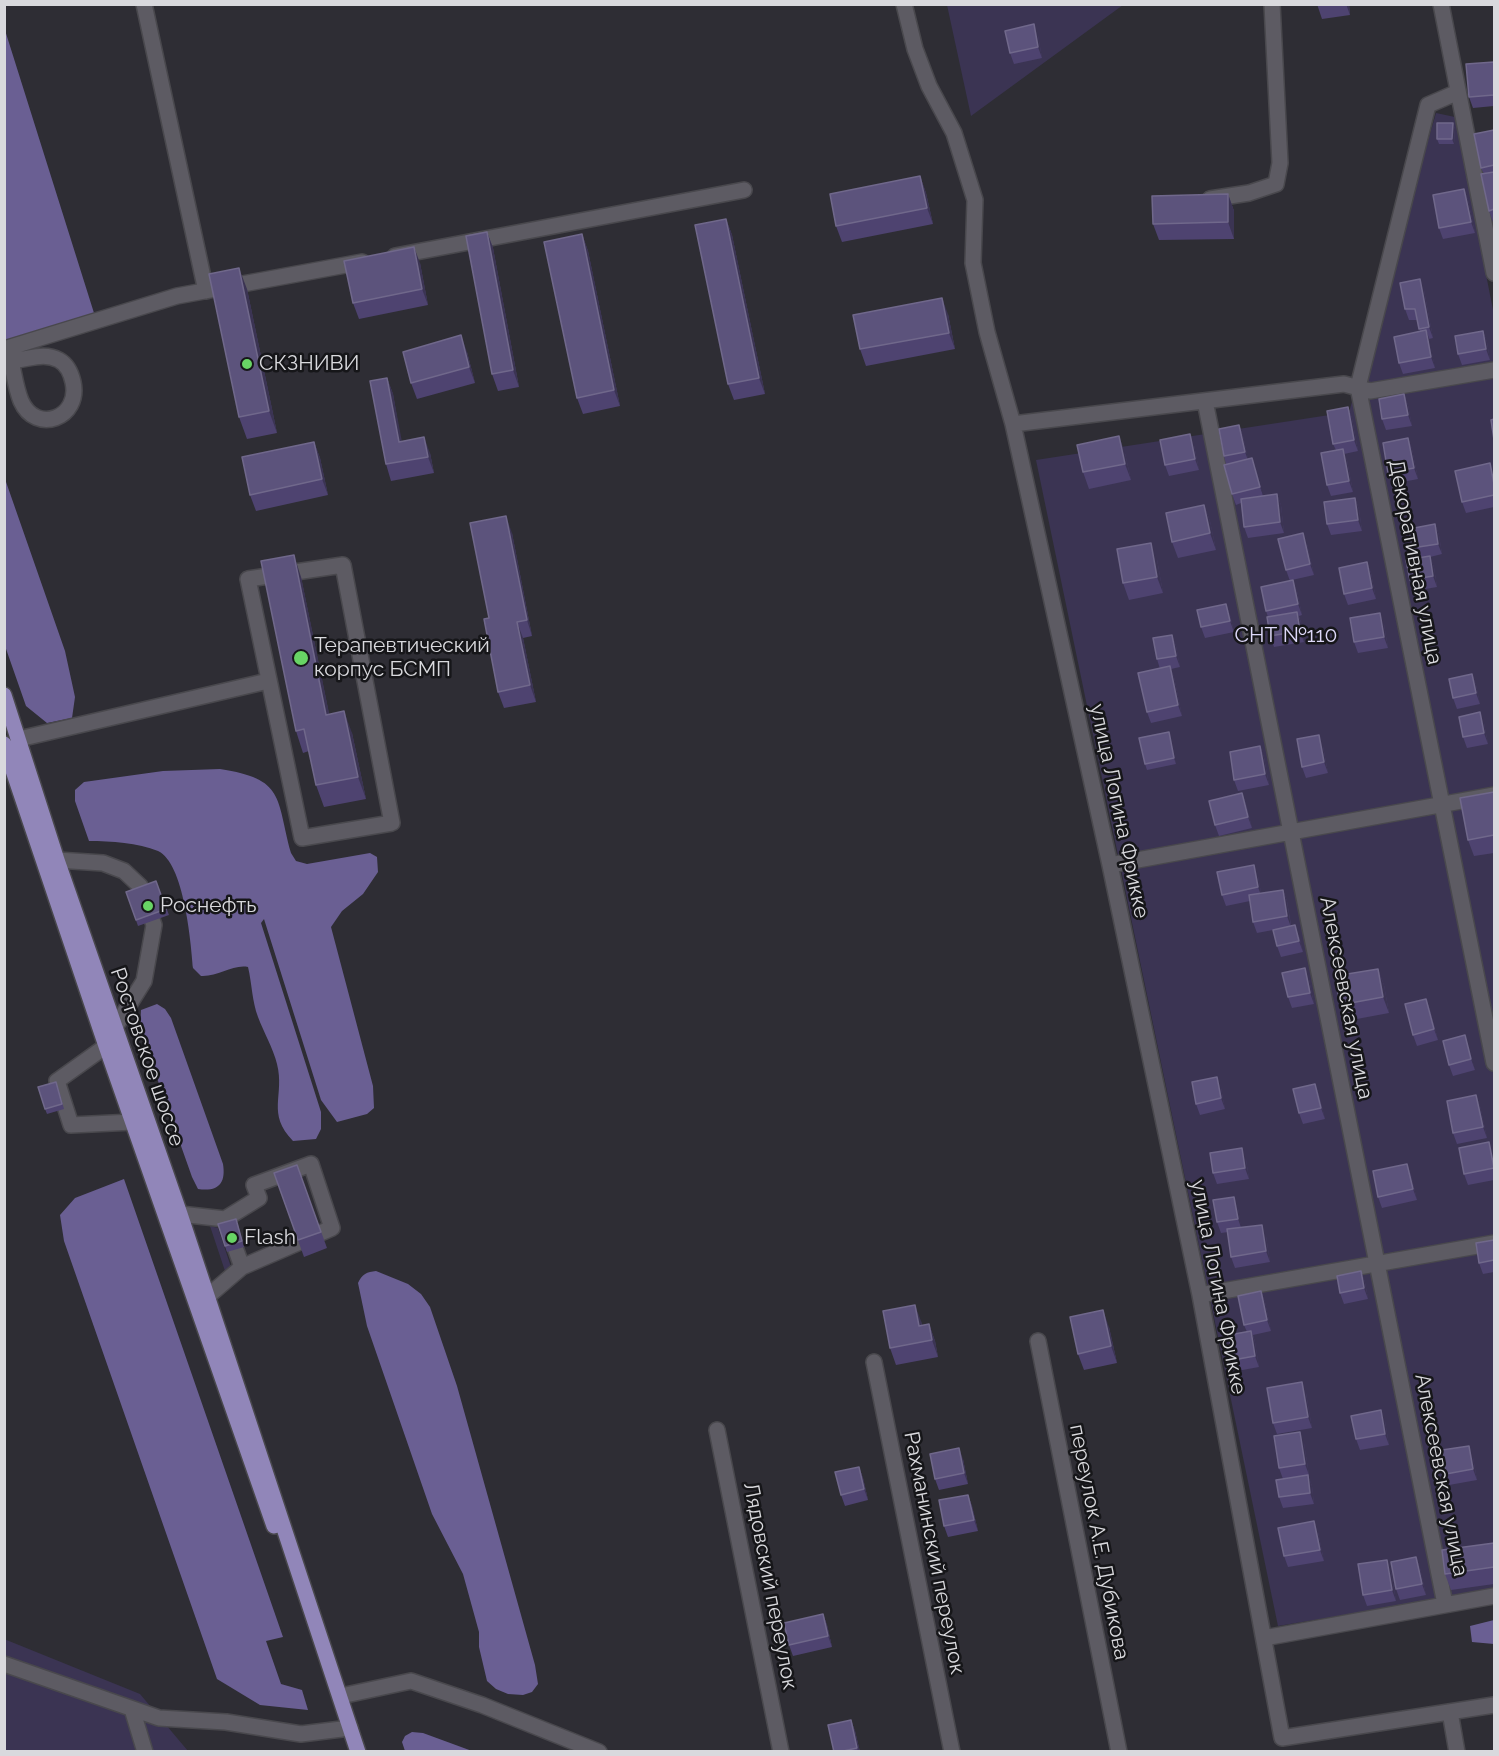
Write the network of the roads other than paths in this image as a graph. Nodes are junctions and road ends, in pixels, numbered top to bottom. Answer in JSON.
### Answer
{"nodes":[{"id":1,"x":144,"y":4,"type":"edge"},
{"id":2,"x":904,"y":4,"type":"edge"},
{"id":3,"x":1272,"y":4,"type":"edge"},
{"id":4,"x":1441,"y":4,"type":"edge"},
{"id":5,"x":1458,"y":92,"type":"junction"},
{"id":6,"x":744,"y":190,"type":"dead end"},
{"id":7,"x":1198,"y":201,"type":"edge"},
{"id":8,"x":1494,"y":273,"type":"edge"},
{"id":9,"x":206,"y":291,"type":"junction"},
{"id":10,"x":7,"y":357,"type":"edge"},
{"id":11,"x":1494,"y":370,"type":"edge"},
{"id":12,"x":1358,"y":387,"type":"junction"},
{"id":13,"x":1205,"y":401,"type":"junction"},
{"id":14,"x":1012,"y":424,"type":"junction"},
{"id":15,"x":268,"y":681,"type":"junction"},
{"id":16,"x":4,"y":694,"type":"edge"},
{"id":17,"x":12,"y":742,"type":"edge"},
{"id":18,"x":1494,"y":795,"type":"edge"},
{"id":19,"x":1442,"y":805,"type":"junction"},
{"id":20,"x":1291,"y":832,"type":"junction"},
{"id":21,"x":57,"y":860,"type":"junction"},
{"id":22,"x":1110,"y":866,"type":"junction"},
{"id":23,"x":114,"y":1029,"type":"junction"},
{"id":24,"x":106,"y":1046,"type":"junction"},
{"id":25,"x":1494,"y":1063,"type":"edge"},
{"id":26,"x":133,"y":1122,"type":"junction"},
{"id":27,"x":180,"y":1214,"type":"junction"},
{"id":28,"x":225,"y":1219,"type":"junction"},
{"id":29,"x":1494,"y":1243,"type":"edge"},
{"id":30,"x":1378,"y":1264,"type":"junction"},
{"id":31,"x":242,"y":1266,"type":"junction"},
{"id":32,"x":1200,"y":1294,"type":"junction"},
{"id":33,"x":207,"y":1298,"type":"junction"},
{"id":34,"x":1038,"y":1341,"type":"dead end"},
{"id":35,"x":874,"y":1362,"type":"dead end"},
{"id":36,"x":717,"y":1430,"type":"dead end"},
{"id":37,"x":247,"y":1434,"type":"junction"},
{"id":38,"x":1494,"y":1596,"type":"edge"},
{"id":39,"x":1445,"y":1604,"type":"junction"},
{"id":40,"x":1264,"y":1638,"type":"junction"},
{"id":41,"x":4,"y":1664,"type":"edge"},
{"id":42,"x":341,"y":1696,"type":"junction"},
{"id":43,"x":1494,"y":1705,"type":"edge"},
{"id":44,"x":132,"y":1708,"type":"junction"},
{"id":45,"x":1450,"y":1712,"type":"junction"},
{"id":46,"x":350,"y":1728,"type":"junction"},
{"id":47,"x":1283,"y":1745,"type":"edge"},
{"id":48,"x":145,"y":1752,"type":"edge"},
{"id":49,"x":358,"y":1752,"type":"edge"},
{"id":50,"x":599,"y":1752,"type":"edge"},
{"id":51,"x":782,"y":1752,"type":"edge"},
{"id":52,"x":952,"y":1752,"type":"edge"},
{"id":53,"x":1119,"y":1752,"type":"edge"},
{"id":54,"x":1457,"y":1752,"type":"edge"}],
"edges":[{"from":1,"to":9,"type":"street"},
{"from":2,"to":14,"type":"street","name":"улица Логина Фрикке"},
{"from":3,"to":7,"type":"street"},
{"from":4,"to":5,"type":"street"},
{"from":5,"to":8,"type":"street"},
{"from":5,"to":12,"type":"street","name":"Декоративная улица"},
{"from":6,"to":9,"type":"street"},
{"from":9,"to":10,"type":"street"},
{"from":10,"to":10,"type":"street"},
{"from":11,"to":12,"type":"street"},
{"from":12,"to":13,"type":"street"},
{"from":12,"to":19,"type":"street","name":"Декоративная улица"},
{"from":13,"to":14,"type":"street"},
{"from":13,"to":20,"type":"street","name":"Алексеевская улица"},
{"from":14,"to":22,"type":"street","name":"улица Логина Фрикке"},
{"from":15,"to":15,"type":"street"},
{"from":15,"to":17,"type":"street"},
{"from":16,"to":17,"type":"main road","name":"Ростовское шоссе"},
{"from":17,"to":21,"type":"main road","name":"Ростовское шоссе"},
{"from":17,"to":24,"type":"main road","name":"Ростовское шоссе"},
{"from":18,"to":19,"type":"street"},
{"from":19,"to":20,"type":"street"},
{"from":19,"to":25,"type":"street","name":"Декоративная улица"},
{"from":20,"to":22,"type":"street"},
{"from":20,"to":30,"type":"street","name":"Алексеевская улица"},
{"from":21,"to":23,"type":"main road","name":"Ростовское шоссе"},
{"from":21,"to":23,"type":"street"},
{"from":22,"to":32,"type":"street","name":"улица Логина Фрикке"},
{"from":23,"to":27,"type":"main road","name":"Ростовское шоссе"},
{"from":24,"to":26,"type":"main road","name":"Ростовское шоссе"},
{"from":24,"to":26,"type":"street"},
{"from":26,"to":37,"type":"main road","name":"Ростовское шоссе"},
{"from":27,"to":28,"type":"street"},
{"from":27,"to":33,"type":"main road","name":"Ростовское шоссе"},
{"from":28,"to":31,"type":"street"},
{"from":28,"to":31,"type":"street"},
{"from":29,"to":30,"type":"street"},
{"from":30,"to":32,"type":"street"},
{"from":30,"to":39,"type":"street","name":"Алексеевская улица"},
{"from":31,"to":33,"type":"street"},
{"from":32,"to":40,"type":"street","name":"улица Логина Фрикке"},
{"from":33,"to":37,"type":"main road","name":"Ростовское шоссе"},
{"from":34,"to":53,"type":"street","name":"переулок А.Е. Дубикова"},
{"from":35,"to":52,"type":"street","name":"Рахманинский переулок"},
{"from":36,"to":51,"type":"street","name":"Лядовский переулок"},
{"from":37,"to":42,"type":"main road"},
{"from":37,"to":46,"type":"main road"},
{"from":38,"to":39,"type":"street"},
{"from":39,"to":40,"type":"street"},
{"from":40,"to":47,"type":"street","name":"улица Логина Фрикке"},
{"from":41,"to":44,"type":"street"},
{"from":42,"to":46,"type":"main road"},
{"from":42,"to":50,"type":"street"},
{"from":43,"to":45,"type":"street"},
{"from":44,"to":46,"type":"street"},
{"from":44,"to":48,"type":"street"},
{"from":45,"to":47,"type":"street"},
{"from":45,"to":54,"type":"street"},
{"from":46,"to":49,"type":"main road"}]}
